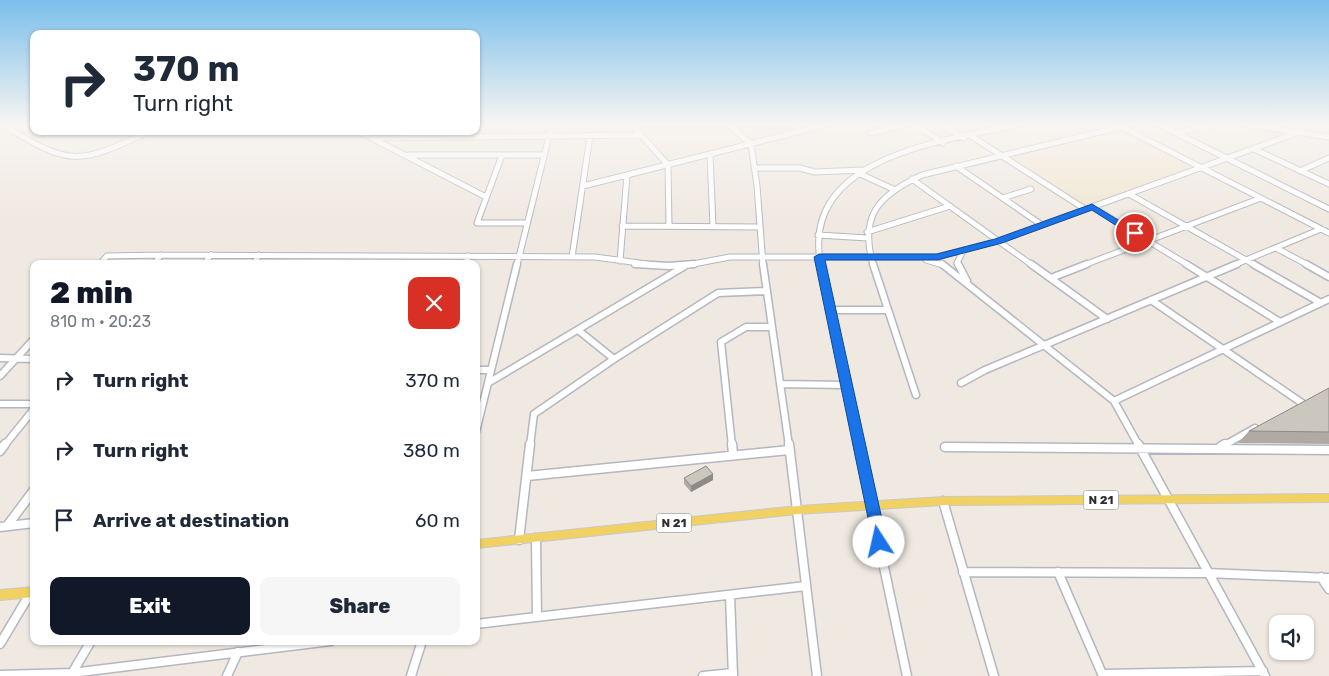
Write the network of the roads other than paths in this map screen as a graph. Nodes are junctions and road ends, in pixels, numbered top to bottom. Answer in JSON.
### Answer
{"nodes":[{"id":1,"x":502,"y":155,"type":"edge"},
{"id":2,"x":544,"y":155,"type":"edge"},
{"id":3,"x":71,"y":156,"type":"edge"},
{"id":4,"x":93,"y":156,"type":"edge"},
{"id":5,"x":407,"y":156,"type":"edge"},
{"id":6,"x":587,"y":156,"type":"edge"},
{"id":7,"x":659,"y":156,"type":"edge"},
{"id":8,"x":704,"y":156,"type":"edge"},
{"id":9,"x":710,"y":156,"type":"edge"},
{"id":10,"x":752,"y":156,"type":"edge"},
{"id":11,"x":898,"y":156,"type":"edge"},
{"id":12,"x":1002,"y":156,"type":"joint"},
{"id":13,"x":1177,"y":156,"type":"edge"},
{"id":14,"x":1221,"y":156,"type":"edge"},
{"id":15,"x":1234,"y":156,"type":"edge"},
{"id":16,"x":1268,"y":156,"type":"edge"},
{"id":17,"x":1226,"y":158,"type":"junction"},
{"id":18,"x":1329,"y":159,"type":"edge"},
{"id":19,"x":668,"y":165,"type":"junction"},
{"id":20,"x":956,"y":166,"type":"junction"},
{"id":21,"x":754,"y":168,"type":"junction"},
{"id":22,"x":1201,"y":168,"type":"junction"},
{"id":23,"x":860,"y":171,"type":"junction"},
{"id":24,"x":1300,"y":171,"type":"junction"},
{"id":25,"x":627,"y":175,"type":"junction"},
{"id":26,"x":912,"y":179,"type":"junction"},
{"id":27,"x":1329,"y":184,"type":"edge"},
{"id":28,"x":582,"y":186,"type":"junction"},
{"id":29,"x":893,"y":189,"type":"junction"},
{"id":30,"x":1031,"y":189,"type":"dead end"},
{"id":31,"x":1129,"y":194,"type":"junction"},
{"id":32,"x":486,"y":197,"type":"junction"},
{"id":33,"x":1003,"y":198,"type":"junction"},
{"id":34,"x":1261,"y":198,"type":"junction"},
{"id":35,"x":950,"y":206,"type":"junction"},
{"id":36,"x":1092,"y":207,"type":"junction"},
{"id":37,"x":1085,"y":209,"type":"junction"},
{"id":38,"x":1329,"y":209,"type":"edge"},
{"id":39,"x":528,"y":224,"type":"junction"},
{"id":40,"x":1042,"y":225,"type":"junction"},
{"id":41,"x":622,"y":226,"type":"junction"},
{"id":42,"x":669,"y":226,"type":"junction"},
{"id":43,"x":713,"y":226,"type":"junction"},
{"id":44,"x":759,"y":226,"type":"junction"},
{"id":45,"x":1187,"y":227,"type":"junction"},
{"id":46,"x":1321,"y":229,"type":"junction"},
{"id":47,"x":867,"y":232,"type":"junction"},
{"id":48,"x":1329,"y":233,"type":"edge"},
{"id":49,"x":818,"y":235,"type":"junction"},
{"id":50,"x":868,"y":238,"type":"junction"},
{"id":51,"x":998,"y":241,"type":"junction"},
{"id":52,"x":1149,"y":241,"type":"junction"},
{"id":53,"x":1276,"y":248,"type":"junction"},
{"id":54,"x":963,"y":251,"type":"junction"},
{"id":55,"x":161,"y":255,"type":"junction"},
{"id":56,"x":211,"y":255,"type":"junction"},
{"id":57,"x":259,"y":255,"type":"junction"},
{"id":58,"x":317,"y":256,"type":"junction"},
{"id":59,"x":468,"y":256,"type":"junction"},
{"id":60,"x":519,"y":257,"type":"junction"},
{"id":61,"x":572,"y":257,"type":"junction"},
{"id":62,"x":762,"y":257,"type":"junction"},
{"id":63,"x":819,"y":257,"type":"junction"},
{"id":64,"x":870,"y":258,"type":"junction"},
{"id":65,"x":915,"y":258,"type":"junction"},
{"id":66,"x":104,"y":260,"type":"edge"},
{"id":67,"x":157,"y":260,"type":"edge"},
{"id":68,"x":207,"y":260,"type":"edge"},
{"id":69,"x":256,"y":260,"type":"edge"},
{"id":70,"x":314,"y":260,"type":"edge"},
{"id":71,"x":467,"y":260,"type":"edge"},
{"id":72,"x":1246,"y":260,"type":"junction"},
{"id":73,"x":620,"y":261,"type":"junction"},
{"id":74,"x":685,"y":266,"type":"junction"},
{"id":75,"x":1207,"y":277,"type":"junction"},
{"id":76,"x":1329,"y":277,"type":"edge"},
{"id":77,"x":1051,"y":278,"type":"junction"},
{"id":78,"x":969,"y":284,"type":"junction"},
{"id":79,"x":767,"y":291,"type":"junction"},
{"id":80,"x":1329,"y":299,"type":"edge"},
{"id":81,"x":1151,"y":300,"type":"junction"},
{"id":82,"x":1321,"y":302,"type":"junction"},
{"id":83,"x":829,"y":310,"type":"junction"},
{"id":84,"x":888,"y":310,"type":"junction"},
{"id":85,"x":1107,"y":318,"type":"junction"},
{"id":86,"x":1280,"y":322,"type":"junction"},
{"id":87,"x":772,"y":327,"type":"junction"},
{"id":88,"x":578,"y":330,"type":"junction"},
{"id":89,"x":30,"y":343,"type":"edge"},
{"id":90,"x":1044,"y":345,"type":"junction"},
{"id":91,"x":1223,"y":349,"type":"junction"},
{"id":92,"x":0,"y":358,"type":"edge"},
{"id":93,"x":16,"y":358,"type":"junction"},
{"id":94,"x":614,"y":358,"type":"junction"},
{"id":95,"x":30,"y":359,"type":"edge"},
{"id":96,"x":480,"y":370,"type":"edge"},
{"id":97,"x":491,"y":370,"type":"junction"},
{"id":98,"x":0,"y":376,"type":"edge"},
{"id":99,"x":488,"y":383,"type":"junction"},
{"id":100,"x":961,"y":383,"type":"dead end"},
{"id":101,"x":780,"y":384,"type":"junction"},
{"id":102,"x":844,"y":385,"type":"junction"},
{"id":103,"x":916,"y":395,"type":"dead end"},
{"id":104,"x":1114,"y":401,"type":"junction"},
{"id":105,"x":0,"y":404,"type":"edge"},
{"id":106,"x":30,"y":404,"type":"edge"},
{"id":107,"x":1294,"y":407,"type":"edge"},
{"id":108,"x":30,"y":414,"type":"edge"},
{"id":109,"x":480,"y":416,"type":"edge"},
{"id":110,"x":1260,"y":425,"type":"edge"},
{"id":111,"x":945,"y":447,"type":"dead end"},
{"id":112,"x":1139,"y":447,"type":"junction"},
{"id":113,"x":1219,"y":448,"type":"junction"},
{"id":114,"x":789,"y":450,"type":"junction"},
{"id":115,"x":1329,"y":450,"type":"edge"},
{"id":116,"x":0,"y":451,"type":"edge"},
{"id":117,"x":732,"y":454,"type":"junction"},
{"id":118,"x":527,"y":476,"type":"junction"},
{"id":119,"x":30,"y":495,"type":"edge"},
{"id":120,"x":1329,"y":498,"type":"edge"},
{"id":121,"x":1169,"y":500,"type":"junction"},
{"id":122,"x":944,"y":501,"type":"junction"},
{"id":123,"x":872,"y":505,"type":"junction"},
{"id":124,"x":798,"y":510,"type":"junction"},
{"id":125,"x":30,"y":523,"type":"edge"},
{"id":126,"x":3,"y":526,"type":"edge"},
{"id":127,"x":536,"y":538,"type":"junction"},
{"id":128,"x":519,"y":540,"type":"junction"},
{"id":129,"x":480,"y":544,"type":"edge"},
{"id":130,"x":963,"y":572,"type":"junction"},
{"id":131,"x":1058,"y":572,"type":"junction"},
{"id":132,"x":1206,"y":572,"type":"junction"},
{"id":133,"x":1325,"y":577,"type":"edge"},
{"id":134,"x":806,"y":586,"type":"junction"},
{"id":135,"x":1329,"y":589,"type":"edge"},
{"id":136,"x":30,"y":592,"type":"edge"},
{"id":137,"x":730,"y":594,"type":"junction"},
{"id":138,"x":0,"y":595,"type":"edge"},
{"id":139,"x":30,"y":595,"type":"edge"},
{"id":140,"x":537,"y":617,"type":"junction"},
{"id":141,"x":480,"y":624,"type":"edge"},
{"id":142,"x":0,"y":644,"type":"edge"},
{"id":143,"x":89,"y":645,"type":"edge"},
{"id":144,"x":298,"y":645,"type":"edge"},
{"id":145,"x":421,"y":645,"type":"edge"},
{"id":146,"x":238,"y":652,"type":"junction"},
{"id":147,"x":71,"y":674,"type":"edge"},
{"id":148,"x":1264,"y":674,"type":"edge"},
{"id":149,"x":0,"y":675,"type":"edge"},
{"id":150,"x":733,"y":675,"type":"edge"},
{"id":151,"x":1103,"y":675,"type":"edge"},
{"id":152,"x":1147,"y":675,"type":"edge"},
{"id":153,"x":227,"y":676,"type":"edge"},
{"id":154,"x":411,"y":676,"type":"edge"},
{"id":155,"x":703,"y":676,"type":"edge"},
{"id":156,"x":817,"y":676,"type":"edge"},
{"id":157,"x":908,"y":676,"type":"edge"},
{"id":158,"x":994,"y":676,"type":"edge"}],
"edges":[{"from":1,"to":32,"type":"street"},
{"from":2,"to":39,"type":"street"},
{"from":3,"to":4,"type":"street"},
{"from":5,"to":32,"type":"street"},
{"from":6,"to":28,"type":"street"},
{"from":7,"to":19,"type":"street"},
{"from":8,"to":19,"type":"street"},
{"from":9,"to":43,"type":"street"},
{"from":10,"to":21,"type":"street"},
{"from":11,"to":23,"type":"street"},
{"from":12,"to":20,"type":"street"},
{"from":12,"to":37,"type":"street"},
{"from":13,"to":22,"type":"street"},
{"from":14,"to":17,"type":"street"},
{"from":15,"to":17,"type":"street"},
{"from":16,"to":24,"type":"street"},
{"from":17,"to":22,"type":"street"},
{"from":17,"to":38,"type":"street"},
{"from":18,"to":24,"type":"street"},
{"from":19,"to":25,"type":"street"},
{"from":19,"to":42,"type":"street"},
{"from":20,"to":26,"type":"street"},
{"from":20,"to":33,"type":"street"},
{"from":21,"to":23,"type":"street"},
{"from":21,"to":44,"type":"street"},
{"from":22,"to":31,"type":"street"},
{"from":22,"to":34,"type":"street"},
{"from":23,"to":29,"type":"street"},
{"from":23,"to":49,"type":"street"},
{"from":24,"to":27,"type":"street"},
{"from":25,"to":28,"type":"street"},
{"from":25,"to":41,"type":"street"},
{"from":26,"to":29,"type":"street"},
{"from":26,"to":35,"type":"street"},
{"from":28,"to":61,"type":"street"},
{"from":29,"to":47,"type":"street"},
{"from":30,"to":33,"type":"street"},
{"from":31,"to":36,"type":"street"},
{"from":31,"to":45,"type":"street"},
{"from":32,"to":39,"type":"street"},
{"from":33,"to":40,"type":"street"},
{"from":34,"to":45,"type":"street"},
{"from":34,"to":46,"type":"street"},
{"from":35,"to":47,"type":"street"},
{"from":35,"to":51,"type":"street"},
{"from":36,"to":37,"type":"street"},
{"from":36,"to":52,"type":"street"},
{"from":37,"to":40,"type":"street"},
{"from":39,"to":60,"type":"street"},
{"from":40,"to":51,"type":"street"},
{"from":41,"to":42,"type":"street"},
{"from":41,"to":73,"type":"street"},
{"from":42,"to":43,"type":"street"},
{"from":43,"to":44,"type":"street"},
{"from":44,"to":62,"type":"street"},
{"from":45,"to":52,"type":"street"},
{"from":45,"to":72,"type":"street"},
{"from":46,"to":48,"type":"street"},
{"from":46,"to":53,"type":"street"},
{"from":47,"to":50,"type":"street"},
{"from":49,"to":50,"type":"street"},
{"from":49,"to":63,"type":"street"},
{"from":50,"to":64,"type":"street"},
{"from":51,"to":54,"type":"street"},
{"from":51,"to":77,"type":"street"},
{"from":52,"to":75,"type":"street"},
{"from":52,"to":77,"type":"street"},
{"from":53,"to":72,"type":"street"},
{"from":53,"to":76,"type":"street"},
{"from":54,"to":65,"type":"street"},
{"from":54,"to":78,"type":"street"},
{"from":55,"to":56,"type":"street"},
{"from":55,"to":66,"type":"street"},
{"from":55,"to":67,"type":"street"},
{"from":56,"to":57,"type":"street"},
{"from":56,"to":68,"type":"street"},
{"from":57,"to":58,"type":"street"},
{"from":57,"to":69,"type":"street"},
{"from":58,"to":59,"type":"street"},
{"from":58,"to":70,"type":"street"},
{"from":59,"to":60,"type":"street"},
{"from":59,"to":71,"type":"street"},
{"from":60,"to":61,"type":"street"},
{"from":60,"to":97,"type":"street"},
{"from":61,"to":73,"type":"street"},
{"from":62,"to":63,"type":"street"},
{"from":62,"to":74,"type":"street"},
{"from":62,"to":79,"type":"street"},
{"from":63,"to":64,"type":"street"},
{"from":63,"to":83,"type":"street"},
{"from":64,"to":65,"type":"street"},
{"from":64,"to":84,"type":"street"},
{"from":65,"to":78,"type":"street"},
{"from":72,"to":75,"type":"street"},
{"from":72,"to":82,"type":"street"},
{"from":73,"to":74,"type":"street"},
{"from":74,"to":88,"type":"street"},
{"from":75,"to":81,"type":"street"},
{"from":75,"to":86,"type":"street"},
{"from":77,"to":85,"type":"street"},
{"from":78,"to":90,"type":"street"},
{"from":79,"to":87,"type":"street"},
{"from":79,"to":94,"type":"street"},
{"from":80,"to":82,"type":"street"},
{"from":81,"to":85,"type":"street"},
{"from":81,"to":91,"type":"street"},
{"from":82,"to":86,"type":"street"},
{"from":83,"to":84,"type":"street"},
{"from":83,"to":102,"type":"street"},
{"from":84,"to":103,"type":"street"},
{"from":85,"to":90,"type":"street"},
{"from":86,"to":91,"type":"street"},
{"from":87,"to":101,"type":"street"},
{"from":87,"to":117,"type":"street"},
{"from":88,"to":94,"type":"street"},
{"from":88,"to":99,"type":"street"},
{"from":89,"to":93,"type":"street"},
{"from":90,"to":100,"type":"street"},
{"from":90,"to":104,"type":"street"},
{"from":91,"to":104,"type":"street"},
{"from":91,"to":107,"type":"street"},
{"from":92,"to":93,"type":"street"},
{"from":93,"to":95,"type":"street"},
{"from":93,"to":98,"type":"street"},
{"from":94,"to":118,"type":"street"},
{"from":96,"to":97,"type":"street"},
{"from":97,"to":99,"type":"street"},
{"from":99,"to":109,"type":"street"},
{"from":101,"to":102,"type":"street"},
{"from":101,"to":114,"type":"street"},
{"from":102,"to":123,"type":"street"},
{"from":104,"to":112,"type":"street"},
{"from":105,"to":106,"type":"street"},
{"from":108,"to":116,"type":"street"},
{"from":110,"to":113,"type":"street"},
{"from":111,"to":112,"type":"street"},
{"from":112,"to":113,"type":"street"},
{"from":112,"to":121,"type":"street"},
{"from":113,"to":115,"type":"street"},
{"from":114,"to":117,"type":"street"},
{"from":114,"to":124,"type":"street"},
{"from":117,"to":118,"type":"street"},
{"from":118,"to":128,"type":"street"},
{"from":119,"to":126,"type":"street"},
{"from":120,"to":121,"type":"main road","number":"N 21"},
{"from":121,"to":122,"type":"main road","number":"N 21"},
{"from":121,"to":132,"type":"street"},
{"from":122,"to":123,"type":"main road","number":"N 21"},
{"from":122,"to":130,"type":"street"},
{"from":123,"to":124,"type":"main road","number":"N 21"},
{"from":123,"to":157,"type":"street"},
{"from":124,"to":127,"type":"main road","number":"N 21"},
{"from":124,"to":134,"type":"street"},
{"from":125,"to":126,"type":"street"},
{"from":127,"to":128,"type":"main road","number":"N 21"},
{"from":127,"to":140,"type":"street"},
{"from":128,"to":129,"type":"main road","number":"N 21"},
{"from":130,"to":131,"type":"street"},
{"from":130,"to":158,"type":"street"},
{"from":131,"to":132,"type":"street"},
{"from":131,"to":151,"type":"street"},
{"from":132,"to":133,"type":"street"},
{"from":132,"to":148,"type":"street"},
{"from":133,"to":135,"type":"street"},
{"from":134,"to":137,"type":"street"},
{"from":134,"to":156,"type":"street"},
{"from":136,"to":138,"type":"main road"},
{"from":137,"to":140,"type":"street"},
{"from":137,"to":150,"type":"street"},
{"from":139,"to":142,"type":"street"},
{"from":140,"to":141,"type":"street"},
{"from":143,"to":147,"type":"street"},
{"from":144,"to":146,"type":"street"},
{"from":145,"to":154,"type":"street"},
{"from":146,"to":147,"type":"street"},
{"from":146,"to":153,"type":"street"},
{"from":147,"to":149,"type":"street"},
{"from":148,"to":152,"type":"street"},
{"from":150,"to":155,"type":"street"},
{"from":151,"to":152,"type":"street"}]}
